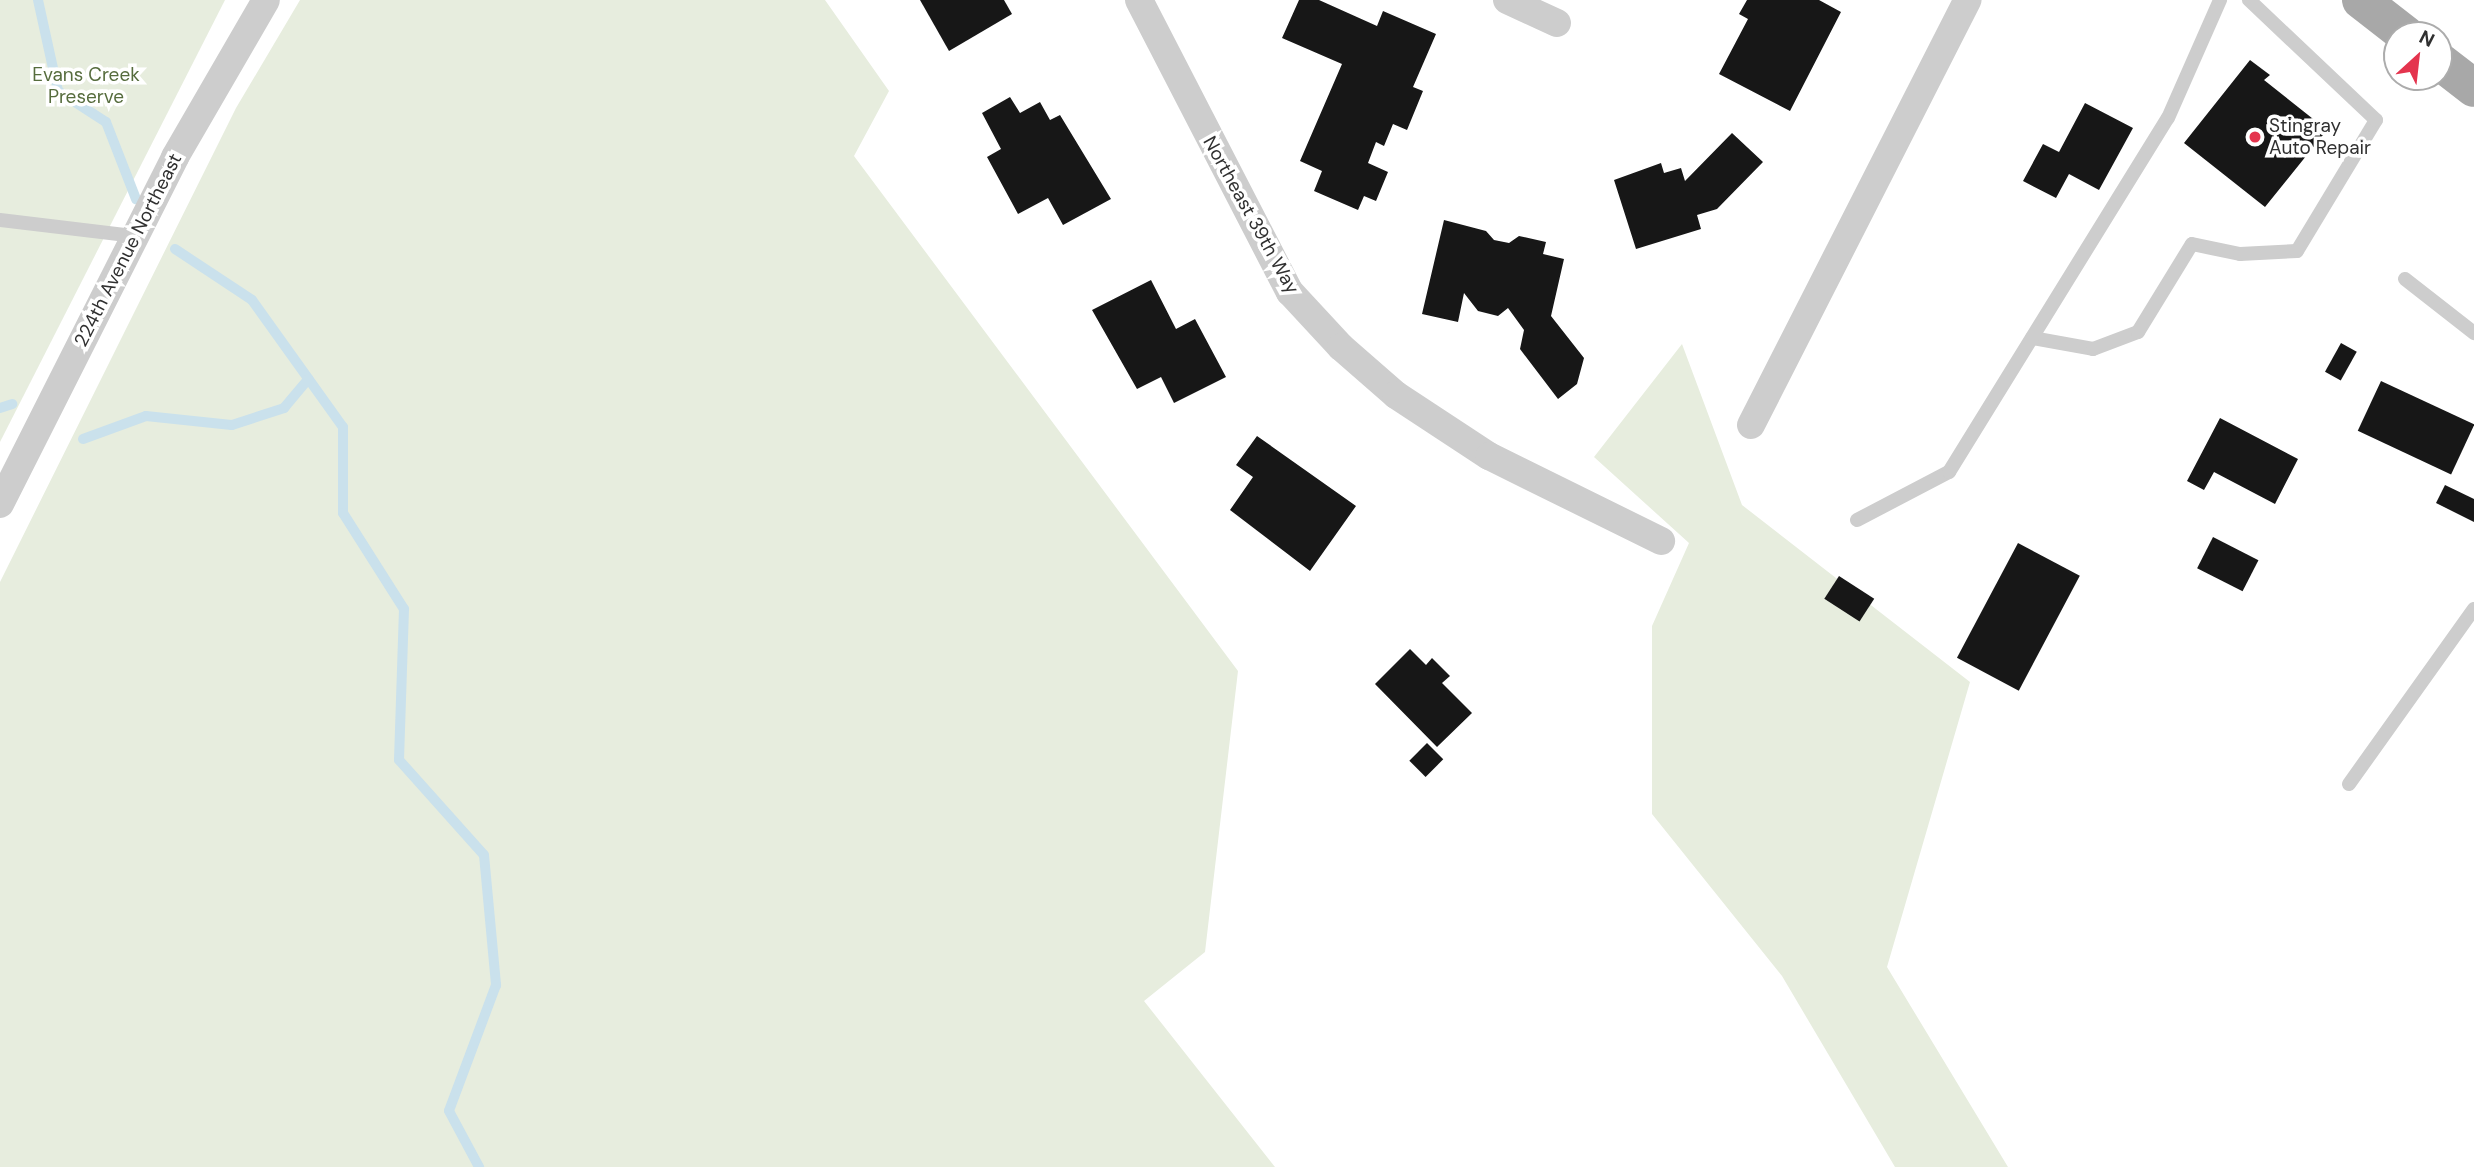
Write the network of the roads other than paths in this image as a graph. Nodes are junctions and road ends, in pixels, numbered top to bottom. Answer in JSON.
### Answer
{"nodes":[{"id":1,"x":266,"y":0,"type":"edge"},
{"id":2,"x":1139,"y":0,"type":"edge"},
{"id":3,"x":1507,"y":0,"type":"edge"},
{"id":4,"x":1968,"y":0,"type":"edge"},
{"id":5,"x":2220,"y":0,"type":"edge"},
{"id":6,"x":2249,"y":0,"type":"edge"},
{"id":7,"x":2361,"y":0,"type":"edge"},
{"id":8,"x":2388,"y":21,"type":"edge"},
{"id":9,"x":1557,"y":23,"type":"dead end"},
{"id":10,"x":2453,"y":72,"type":"edge"},
{"id":11,"x":2474,"y":88,"type":"edge"},
{"id":12,"x":0,"y":220,"type":"edge"},
{"id":13,"x":135,"y":236,"type":"junction"},
{"id":14,"x":2405,"y":279,"type":"dead end"},
{"id":15,"x":2474,"y":333,"type":"edge"},
{"id":16,"x":2032,"y":338,"type":"junction"},
{"id":17,"x":1751,"y":425,"type":"dead end"},
{"id":18,"x":0,"y":504,"type":"edge"},
{"id":19,"x":1857,"y":520,"type":"dead end"},
{"id":20,"x":1661,"y":541,"type":"dead end"},
{"id":21,"x":2474,"y":609,"type":"edge"},
{"id":22,"x":2349,"y":784,"type":"dead end"}],
"edges":[{"from":1,"to":13,"type":"street","name":"224th Avenue Northeast"},
{"from":2,"to":20,"type":"street","name":"Northeast 39th Way"},
{"from":3,"to":9,"type":"street"},
{"from":4,"to":17,"type":"street"},
{"from":5,"to":16,"type":"lane"},
{"from":6,"to":16,"type":"lane"},
{"from":7,"to":8,"type":"main road"},
{"from":10,"to":11,"type":"main road"},
{"from":12,"to":13,"type":"lane"},
{"from":13,"to":18,"type":"street","name":"224th Avenue Northeast"},
{"from":14,"to":15,"type":"lane"},
{"from":16,"to":19,"type":"lane"},
{"from":21,"to":22,"type":"lane"}]}
